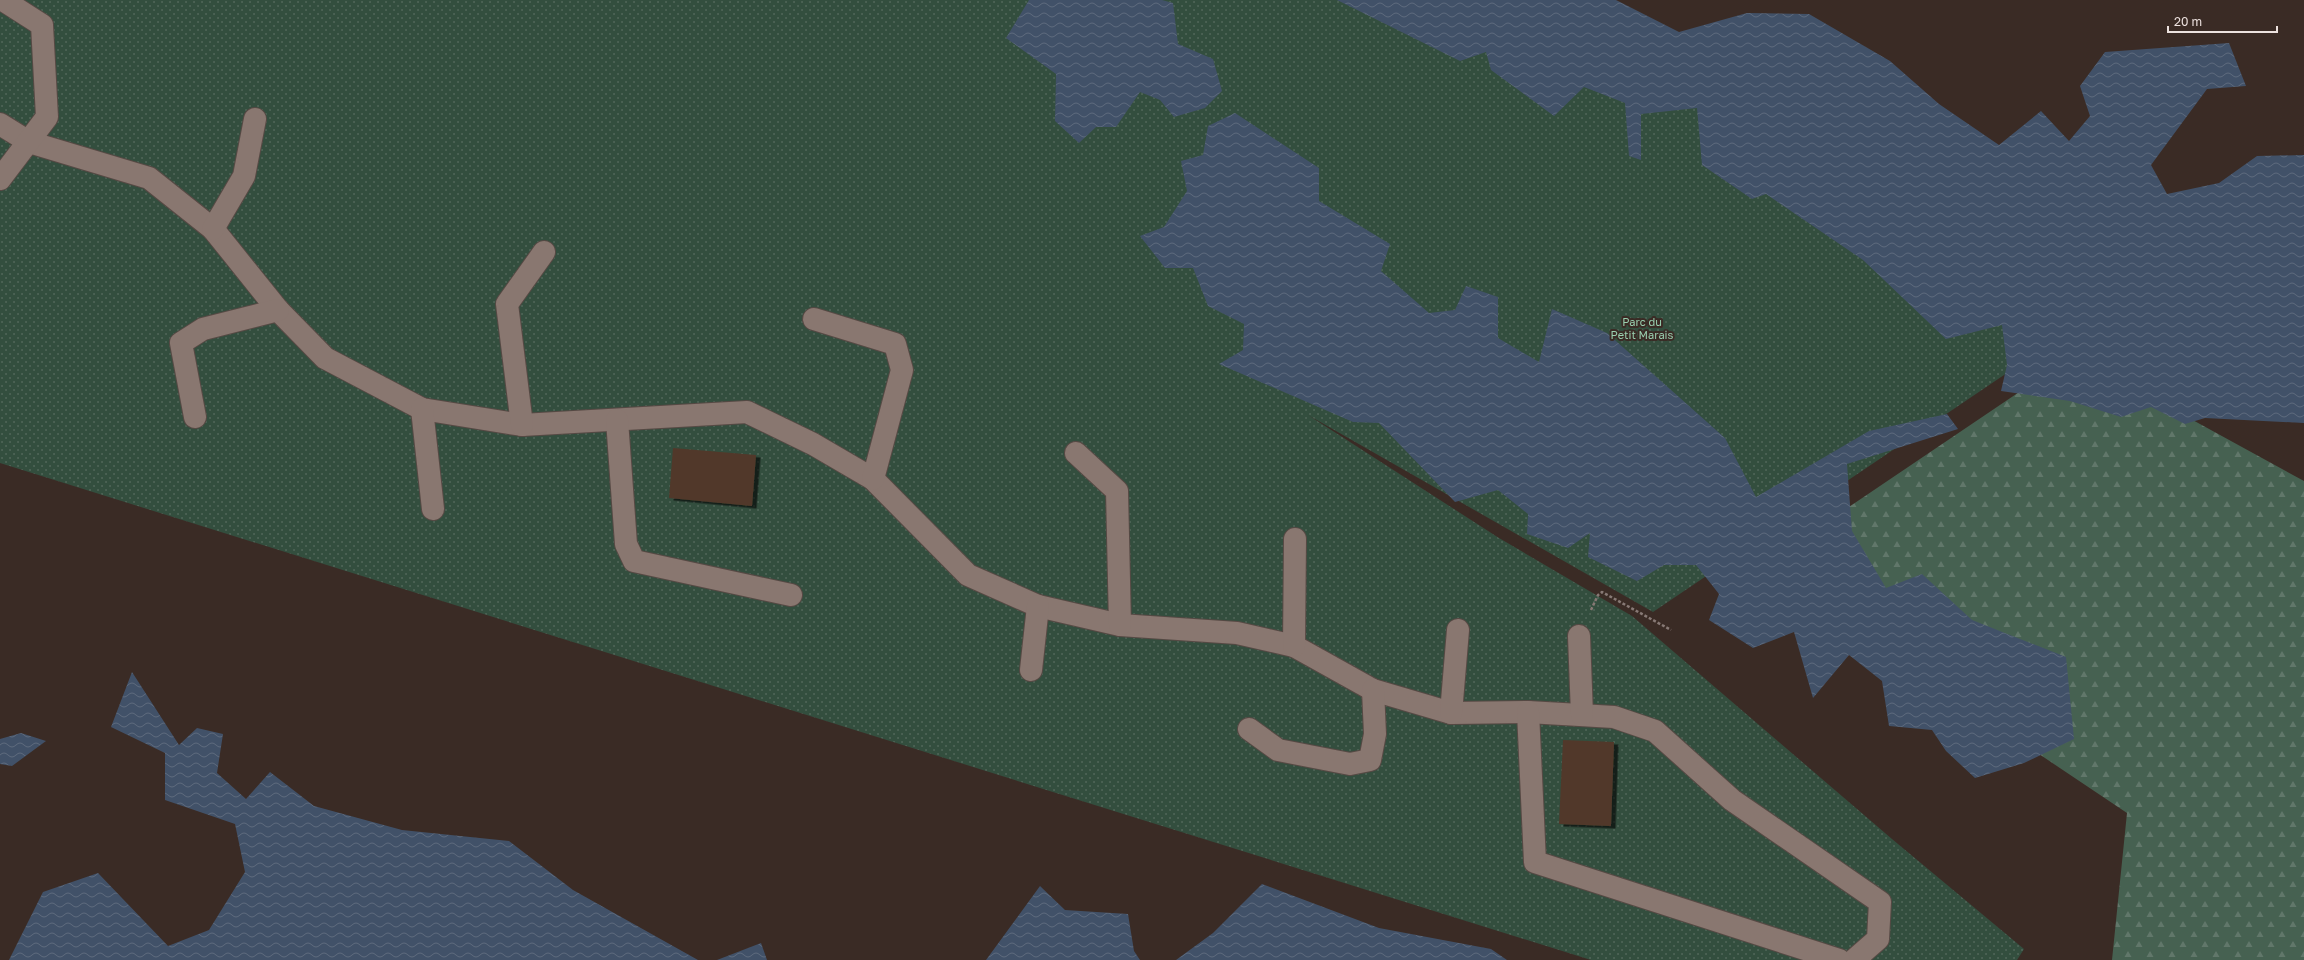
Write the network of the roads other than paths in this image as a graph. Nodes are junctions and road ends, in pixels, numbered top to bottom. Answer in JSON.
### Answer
{"nodes":[{"id":1,"x":2,"y":0,"type":"edge"},
{"id":2,"x":255,"y":119,"type":"dead end"},
{"id":3,"x":0,"y":124,"type":"edge"},
{"id":4,"x":29,"y":142,"type":"junction"},
{"id":5,"x":0,"y":179,"type":"edge"},
{"id":6,"x":213,"y":229,"type":"junction"},
{"id":7,"x":544,"y":252,"type":"dead end"},
{"id":8,"x":278,"y":310,"type":"junction"},
{"id":9,"x":814,"y":319,"type":"dead end"},
{"id":10,"x":422,"y":409,"type":"junction"},
{"id":11,"x":195,"y":417,"type":"dead end"},
{"id":12,"x":617,"y":420,"type":"junction"},
{"id":13,"x":522,"y":425,"type":"junction"},
{"id":14,"x":1076,"y":453,"type":"dead end"},
{"id":15,"x":872,"y":479,"type":"junction"},
{"id":16,"x":433,"y":509,"type":"dead end"},
{"id":17,"x":1295,"y":539,"type":"dead end"},
{"id":18,"x":791,"y":595,"type":"dead end"},
{"id":19,"x":1038,"y":606,"type":"junction"},
{"id":20,"x":1120,"y":625,"type":"junction"},
{"id":21,"x":1458,"y":630,"type":"dead end"},
{"id":22,"x":1578,"y":636,"type":"road end"},
{"id":23,"x":1294,"y":646,"type":"junction"},
{"id":24,"x":1031,"y":670,"type":"dead end"},
{"id":25,"x":1373,"y":690,"type":"junction"},
{"id":26,"x":1528,"y":712,"type":"junction"},
{"id":27,"x":1452,"y":713,"type":"junction"},
{"id":28,"x":1582,"y":715,"type":"junction"},
{"id":29,"x":1249,"y":729,"type":"dead end"},
{"id":30,"x":1839,"y":960,"type":"edge"},
{"id":31,"x":1854,"y":960,"type":"edge"}],
"edges":[{"from":1,"to":4,"type":"lane"},
{"from":2,"to":6,"type":"lane"},
{"from":3,"to":4,"type":"lane"},
{"from":4,"to":5,"type":"lane"},
{"from":4,"to":6,"type":"lane"},
{"from":6,"to":8,"type":"lane"},
{"from":7,"to":13,"type":"lane"},
{"from":8,"to":10,"type":"lane"},
{"from":8,"to":11,"type":"lane"},
{"from":9,"to":15,"type":"lane"},
{"from":10,"to":13,"type":"lane"},
{"from":10,"to":16,"type":"lane"},
{"from":12,"to":13,"type":"lane"},
{"from":12,"to":15,"type":"lane"},
{"from":12,"to":18,"type":"lane"},
{"from":14,"to":20,"type":"lane"},
{"from":15,"to":19,"type":"lane"},
{"from":17,"to":23,"type":"lane"},
{"from":19,"to":20,"type":"lane"},
{"from":19,"to":24,"type":"lane"},
{"from":20,"to":23,"type":"lane"},
{"from":21,"to":27,"type":"lane"},
{"from":22,"to":28,"type":"lane"},
{"from":23,"to":25,"type":"lane"},
{"from":25,"to":27,"type":"lane"},
{"from":25,"to":29,"type":"lane"},
{"from":26,"to":27,"type":"lane"},
{"from":26,"to":28,"type":"lane"},
{"from":26,"to":30,"type":"lane"},
{"from":28,"to":31,"type":"lane"}]}
